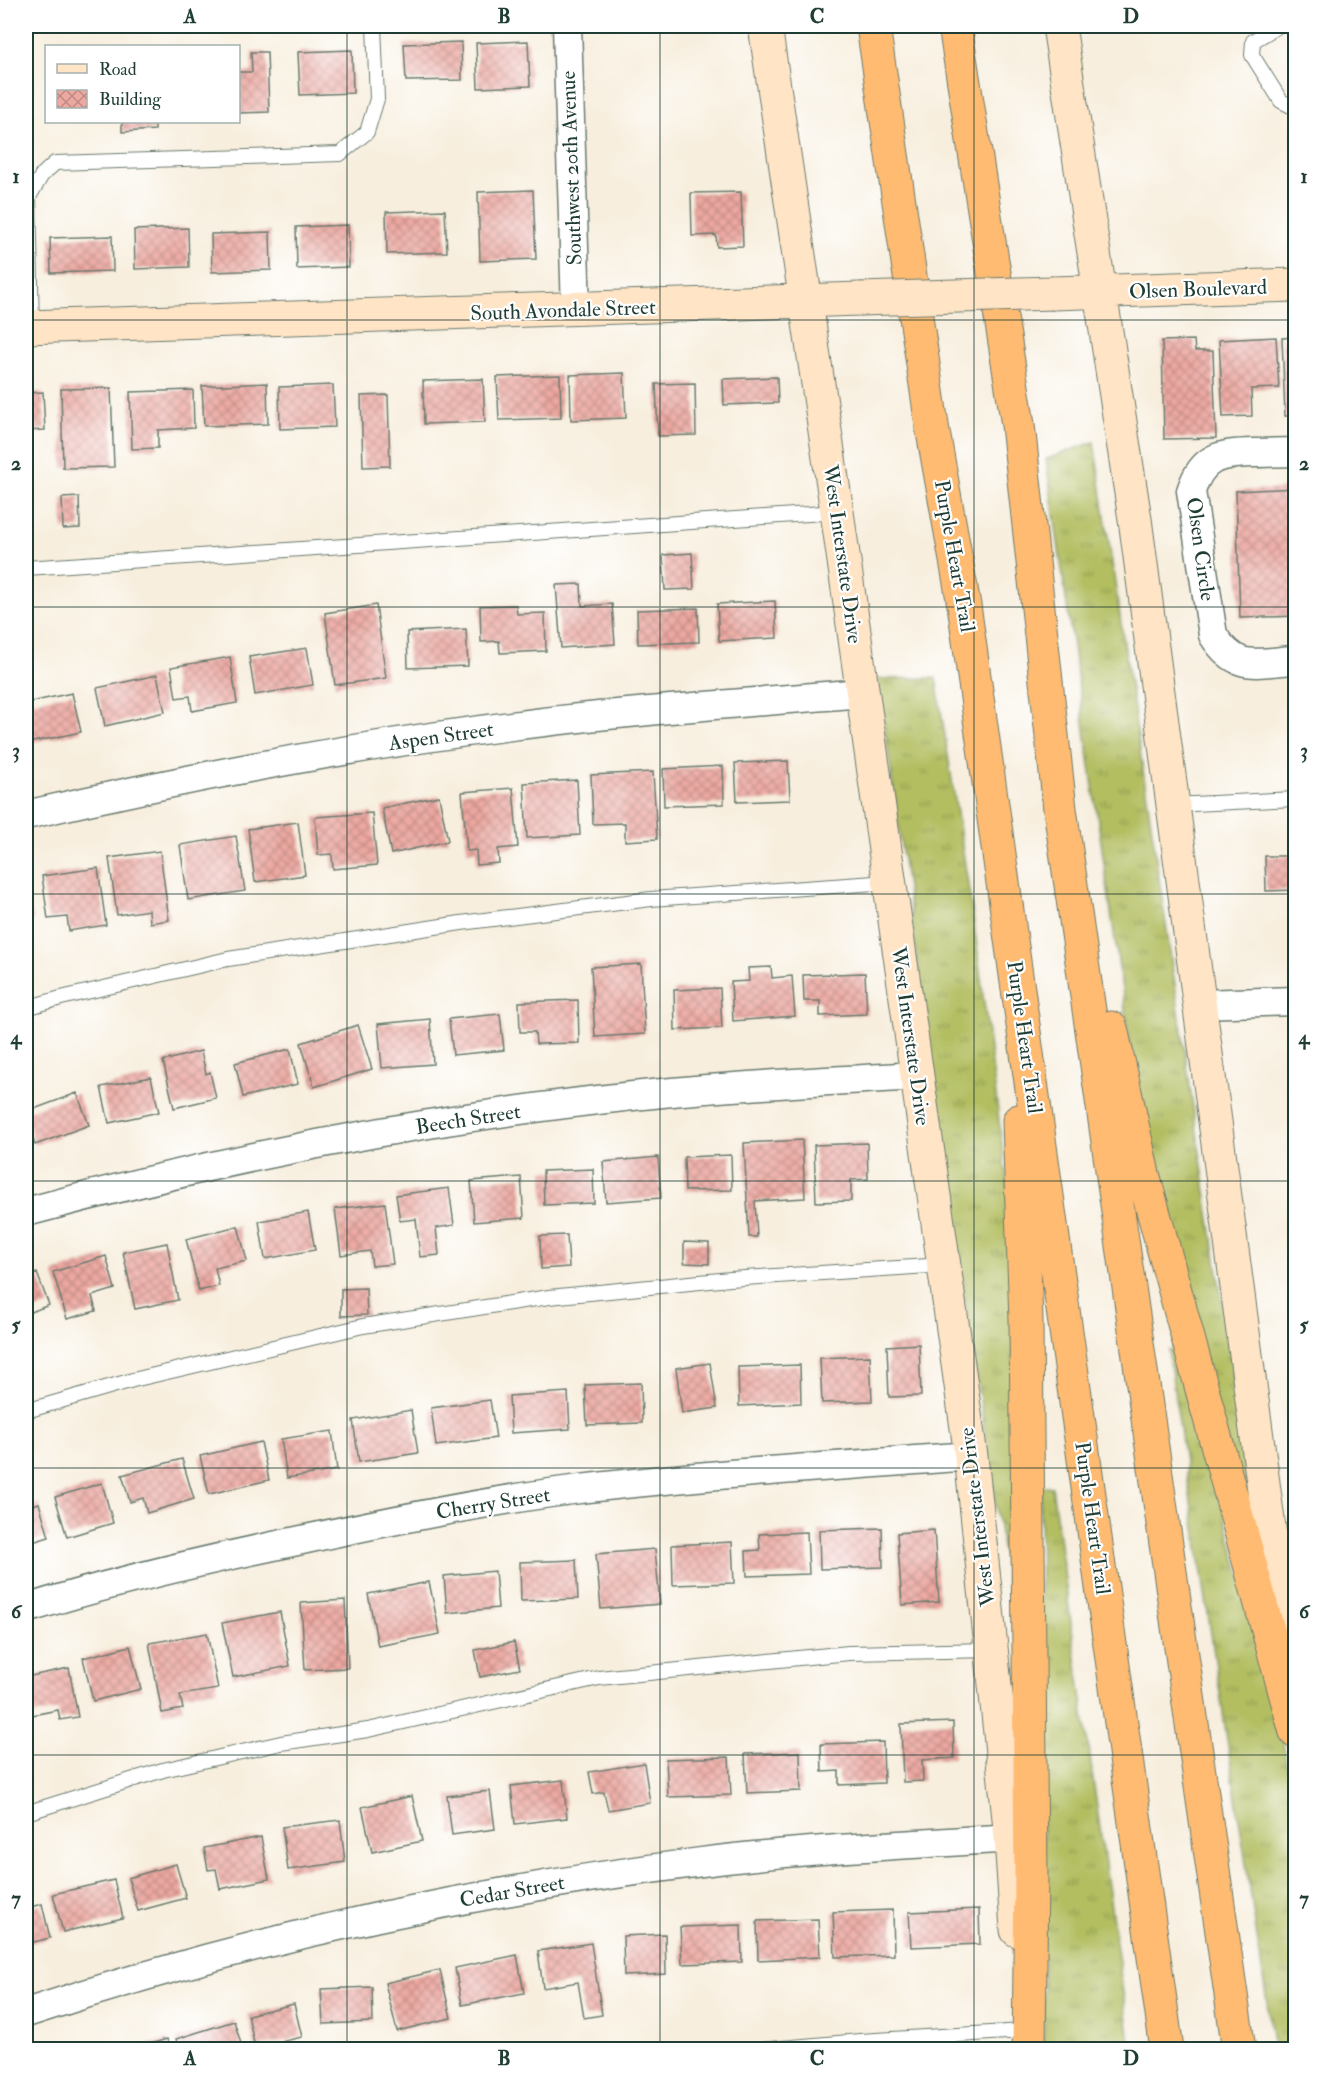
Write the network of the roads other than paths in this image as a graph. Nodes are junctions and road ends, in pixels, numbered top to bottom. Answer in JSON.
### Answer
{"nodes":[{"id":1,"x":374,"y":26,"type":"edge"},
{"id":2,"x":567,"y":26,"type":"edge"},
{"id":3,"x":765,"y":26,"type":"edge"},
{"id":4,"x":873,"y":26,"type":"edge"},
{"id":5,"x":955,"y":26,"type":"edge"},
{"id":6,"x":1059,"y":26,"type":"edge"},
{"id":7,"x":1278,"y":26,"type":"edge"},
{"id":8,"x":1296,"y":103,"type":"edge"},
{"id":9,"x":1296,"y":285,"type":"edge"},
{"id":10,"x":1100,"y":292,"type":"junction"},
{"id":11,"x":806,"y":301,"type":"junction"},
{"id":12,"x":576,"y":310,"type":"junction"},
{"id":13,"x":29,"y":327,"type":"edge"},
{"id":14,"x":1296,"y":452,"type":"edge"},
{"id":15,"x":837,"y":512,"type":"junction"},
{"id":16,"x":26,"y":568,"type":"edge"},
{"id":17,"x":1296,"y":660,"type":"edge"},
{"id":18,"x":862,"y":693,"type":"junction"},
{"id":19,"x":1296,"y":799,"type":"edge"},
{"id":20,"x":1173,"y":805,"type":"junction"},
{"id":21,"x":1060,"y":809,"type":"junction"},
{"id":22,"x":26,"y":815,"type":"edge"},
{"id":23,"x":889,"y":882,"type":"junction"},
{"id":24,"x":1015,"y":960,"type":"junction"},
{"id":25,"x":1296,"y":1001,"type":"edge"},
{"id":26,"x":1199,"y":1004,"type":"junction"},
{"id":27,"x":26,"y":1008,"type":"edge"},
{"id":28,"x":917,"y":1076,"type":"junction"},
{"id":29,"x":26,"y":1212,"type":"edge"},
{"id":30,"x":944,"y":1265,"type":"junction"},
{"id":31,"x":26,"y":1411,"type":"edge"},
{"id":32,"x":970,"y":1456,"type":"junction"},
{"id":33,"x":26,"y":1609,"type":"edge"},
{"id":34,"x":992,"y":1650,"type":"junction"},
{"id":35,"x":1296,"y":1720,"type":"edge"},
{"id":36,"x":1296,"y":1731,"type":"edge"},
{"id":37,"x":26,"y":1813,"type":"edge"},
{"id":38,"x":1011,"y":1838,"type":"junction"},
{"id":39,"x":26,"y":2013,"type":"edge"},
{"id":40,"x":1025,"y":2043,"type":"edge"},
{"id":41,"x":759,"y":2049,"type":"edge"},
{"id":42,"x":1167,"y":2049,"type":"edge"},
{"id":43,"x":1239,"y":2049,"type":"edge"}],
"edges":[{"from":1,"to":13,"type":"lane"},
{"from":2,"to":12,"type":"street","name":"Southwest 20th Avenue"},
{"from":3,"to":11,"type":"main road","name":"West Interstate Drive"},
{"from":4,"to":24,"type":"highway","name":"Purple Heart Trail"},
{"from":5,"to":21,"type":"highway"},
{"from":6,"to":10,"type":"main road"},
{"from":7,"to":8,"type":"lane"},
{"from":9,"to":10,"type":"main road","name":"Olsen Boulevard"},
{"from":10,"to":11,"type":"main road","name":"South Avondale Street","bridge":true},
{"from":10,"to":20,"type":"main road"},
{"from":11,"to":12,"type":"main road","name":"South Avondale Street"},
{"from":11,"to":15,"type":"main road","name":"West Interstate Drive"},
{"from":12,"to":13,"type":"main road","name":"South Avondale Street"},
{"from":14,"to":17,"type":"street","name":"Olsen Circle"},
{"from":15,"to":16,"type":"lane"},
{"from":15,"to":18,"type":"main road","name":"West Interstate Drive"},
{"from":18,"to":22,"type":"street","name":"Aspen Street"},
{"from":18,"to":23,"type":"main road","name":"West Interstate Drive"},
{"from":19,"to":20,"type":"lane"},
{"from":20,"to":26,"type":"main road"},
{"from":21,"to":36,"type":"highway"},
{"from":21,"to":43,"type":"highway"},
{"from":23,"to":27,"type":"lane"},
{"from":23,"to":28,"type":"main road","name":"West Interstate Drive"},
{"from":24,"to":40,"type":"highway"},
{"from":24,"to":42,"type":"highway","name":"Purple Heart Trail"},
{"from":25,"to":26,"type":"street"},
{"from":26,"to":35,"type":"main road"},
{"from":28,"to":29,"type":"street","name":"Beech Street"},
{"from":28,"to":30,"type":"main road","name":"West Interstate Drive"},
{"from":30,"to":31,"type":"lane"},
{"from":30,"to":32,"type":"main road","name":"West Interstate Drive"},
{"from":32,"to":33,"type":"street","name":"Cherry Street"},
{"from":32,"to":34,"type":"main road","name":"West Interstate Drive"},
{"from":34,"to":37,"type":"lane"},
{"from":34,"to":38,"type":"main road","name":"West Interstate Drive"},
{"from":38,"to":39,"type":"street","name":"Cedar Street"},
{"from":38,"to":40,"type":"main road","name":"West Interstate Drive"},
{"from":40,"to":41,"type":"lane"}]}
